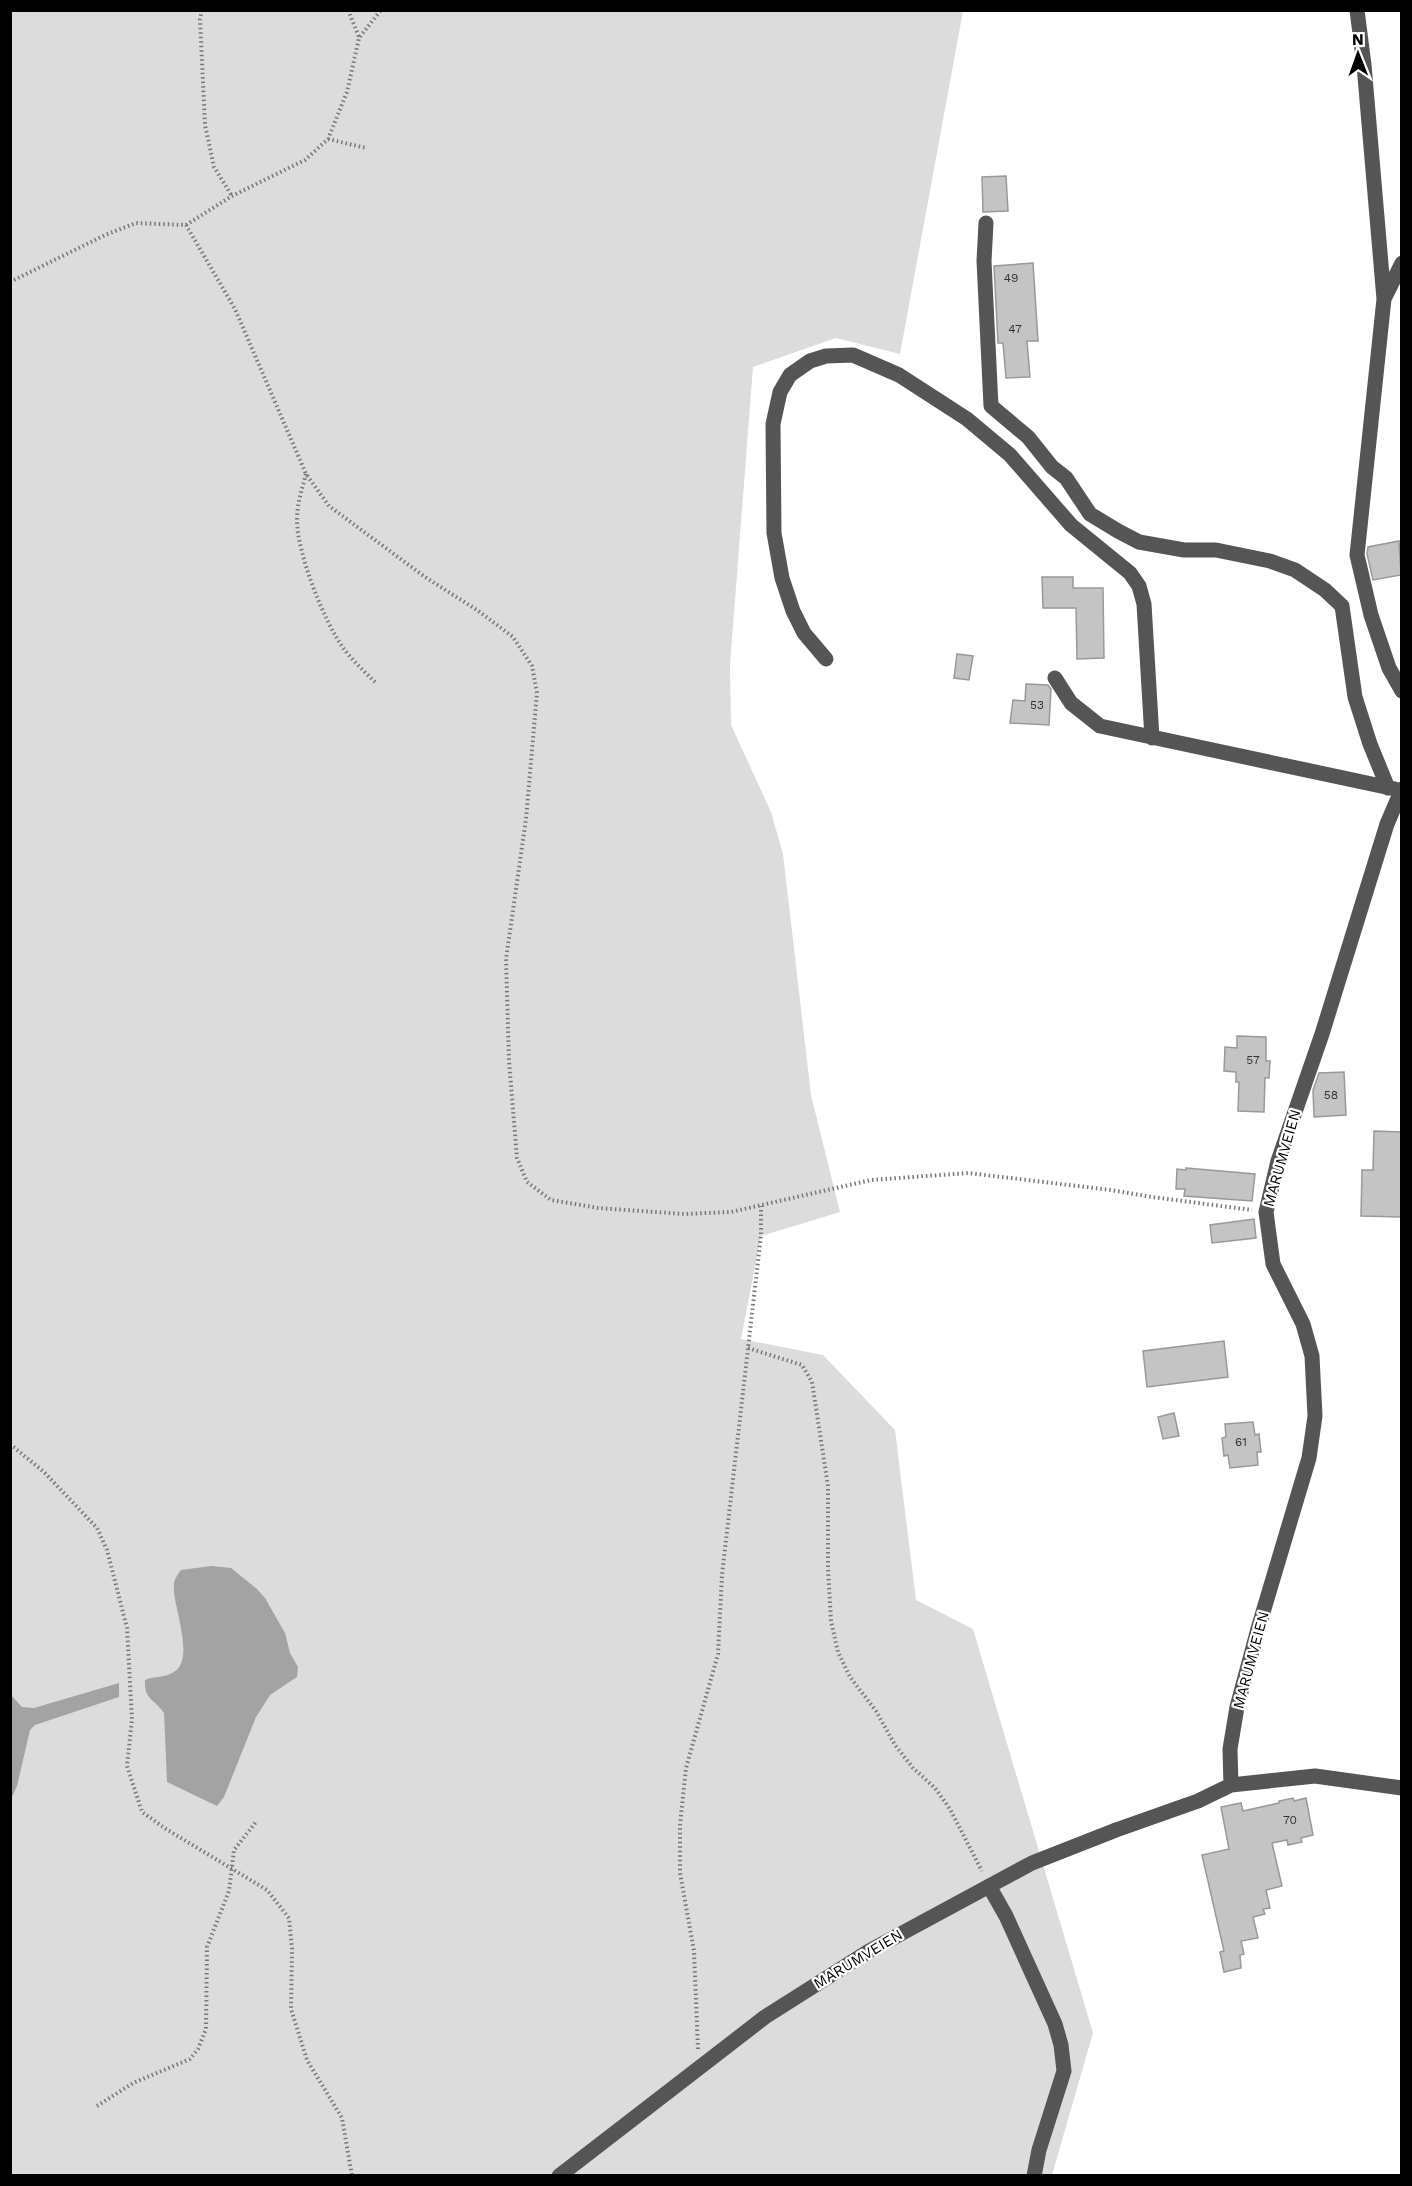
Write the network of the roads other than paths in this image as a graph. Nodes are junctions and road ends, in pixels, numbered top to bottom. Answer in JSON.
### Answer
{"nodes":[{"id":1,"x":1357,"y":10,"type":"edge"},
{"id":2,"x":986,"y":223,"type":"dead end"},
{"id":3,"x":1401,"y":262,"type":"edge"},
{"id":4,"x":1384,"y":299,"type":"junction"},
{"id":5,"x":1342,"y":606,"type":"junction"},
{"id":6,"x":1371,"y":615,"type":"junction"},
{"id":7,"x":826,"y":659,"type":"dead end"},
{"id":8,"x":1055,"y":678,"type":"dead end"},
{"id":9,"x":1401,"y":692,"type":"edge"},
{"id":10,"x":1152,"y":738,"type":"junction"},
{"id":11,"x":1397,"y":789,"type":"edge"},
{"id":12,"x":1231,"y":1785,"type":"junction"},
{"id":13,"x":1401,"y":1788,"type":"edge"},
{"id":14,"x":989,"y":1886,"type":"junction"},
{"id":15,"x":559,"y":2175,"type":"edge"},
{"id":16,"x":1034,"y":2175,"type":"edge"}],
"edges":[{"from":1,"to":4,"type":"street"},
{"from":2,"to":5,"type":"street"},
{"from":3,"to":4,"type":"street"},
{"from":4,"to":6,"type":"street"},
{"from":5,"to":6,"type":"street"},
{"from":5,"to":11,"type":"street"},
{"from":6,"to":9,"type":"street"},
{"from":7,"to":10,"type":"street"},
{"from":8,"to":10,"type":"street"},
{"from":10,"to":11,"type":"street"},
{"from":11,"to":12,"type":"street","name":"MARUMVEIEN"},
{"from":12,"to":13,"type":"street"},
{"from":12,"to":14,"type":"street","name":"MARUMVEIEN"},
{"from":14,"to":15,"type":"street","name":"MARUMVEIEN"},
{"from":14,"to":16,"type":"street"}]}
